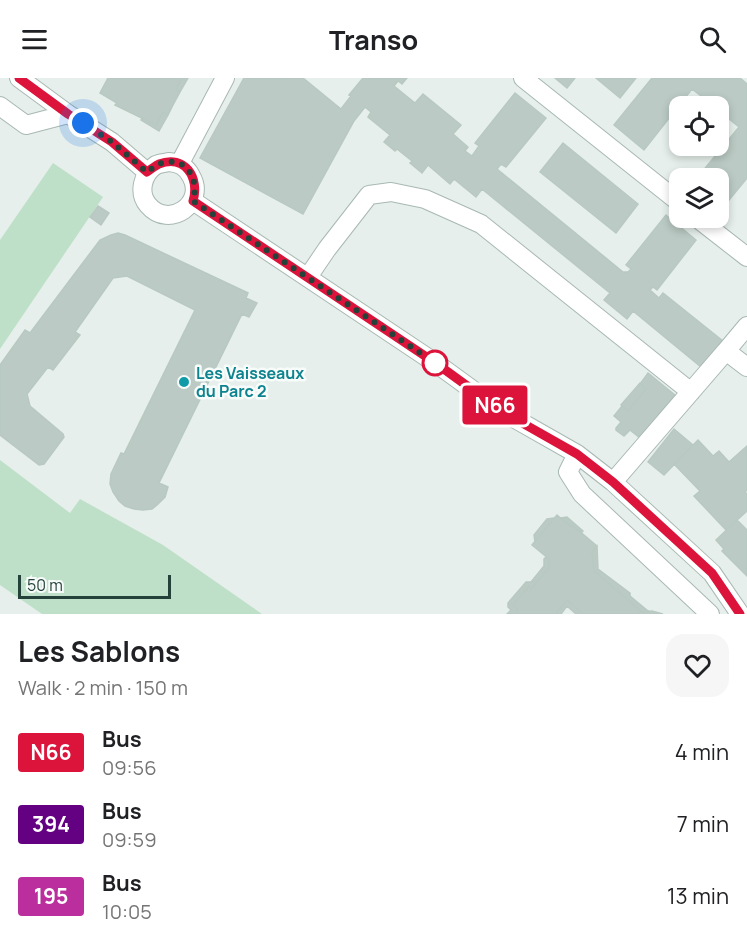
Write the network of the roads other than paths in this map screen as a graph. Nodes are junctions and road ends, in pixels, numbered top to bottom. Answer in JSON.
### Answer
{"nodes":[{"id":1,"x":19,"y":78,"type":"edge"},
{"id":2,"x":225,"y":78,"type":"edge"},
{"id":3,"x":523,"y":78,"type":"edge"},
{"id":4,"x":0,"y":106,"type":"edge"},
{"id":5,"x":68,"y":114,"type":"junction"},
{"id":6,"x":180,"y":163,"type":"junction"},
{"id":7,"x":147,"y":172,"type":"junction"},
{"id":8,"x":669,"y":194,"type":"edge"},
{"id":9,"x":193,"y":201,"type":"junction"},
{"id":10,"x":710,"y":228,"type":"edge"},
{"id":11,"x":747,"y":257,"type":"edge"},
{"id":12,"x":308,"y":277,"type":"junction"},
{"id":13,"x":747,"y":326,"type":"edge"},
{"id":14,"x":726,"y":351,"type":"junction"},
{"id":15,"x":747,"y":367,"type":"edge"},
{"id":16,"x":691,"y":392,"type":"junction"},
{"id":17,"x":577,"y":454,"type":"junction"},
{"id":18,"x":613,"y":482,"type":"junction"},
{"id":19,"x":710,"y":614,"type":"edge"},
{"id":20,"x":740,"y":614,"type":"edge"}],
"edges":[{"from":1,"to":5,"type":"street"},
{"from":2,"to":6,"type":"street"},
{"from":3,"to":8,"type":"street"},
{"from":4,"to":5,"type":"street"},
{"from":5,"to":7,"type":"street"},
{"from":6,"to":7,"type":"street"},
{"from":6,"to":9,"type":"street"},
{"from":7,"to":9,"type":"street"},
{"from":9,"to":12,"type":"street"},
{"from":10,"to":11,"type":"street"},
{"from":12,"to":16,"type":"street"},
{"from":12,"to":17,"type":"street"},
{"from":13,"to":14,"type":"street"},
{"from":14,"to":15,"type":"street"},
{"from":14,"to":16,"type":"street"},
{"from":16,"to":18,"type":"street"},
{"from":17,"to":18,"type":"street"},
{"from":17,"to":19,"type":"street"},
{"from":18,"to":20,"type":"street"}]}
